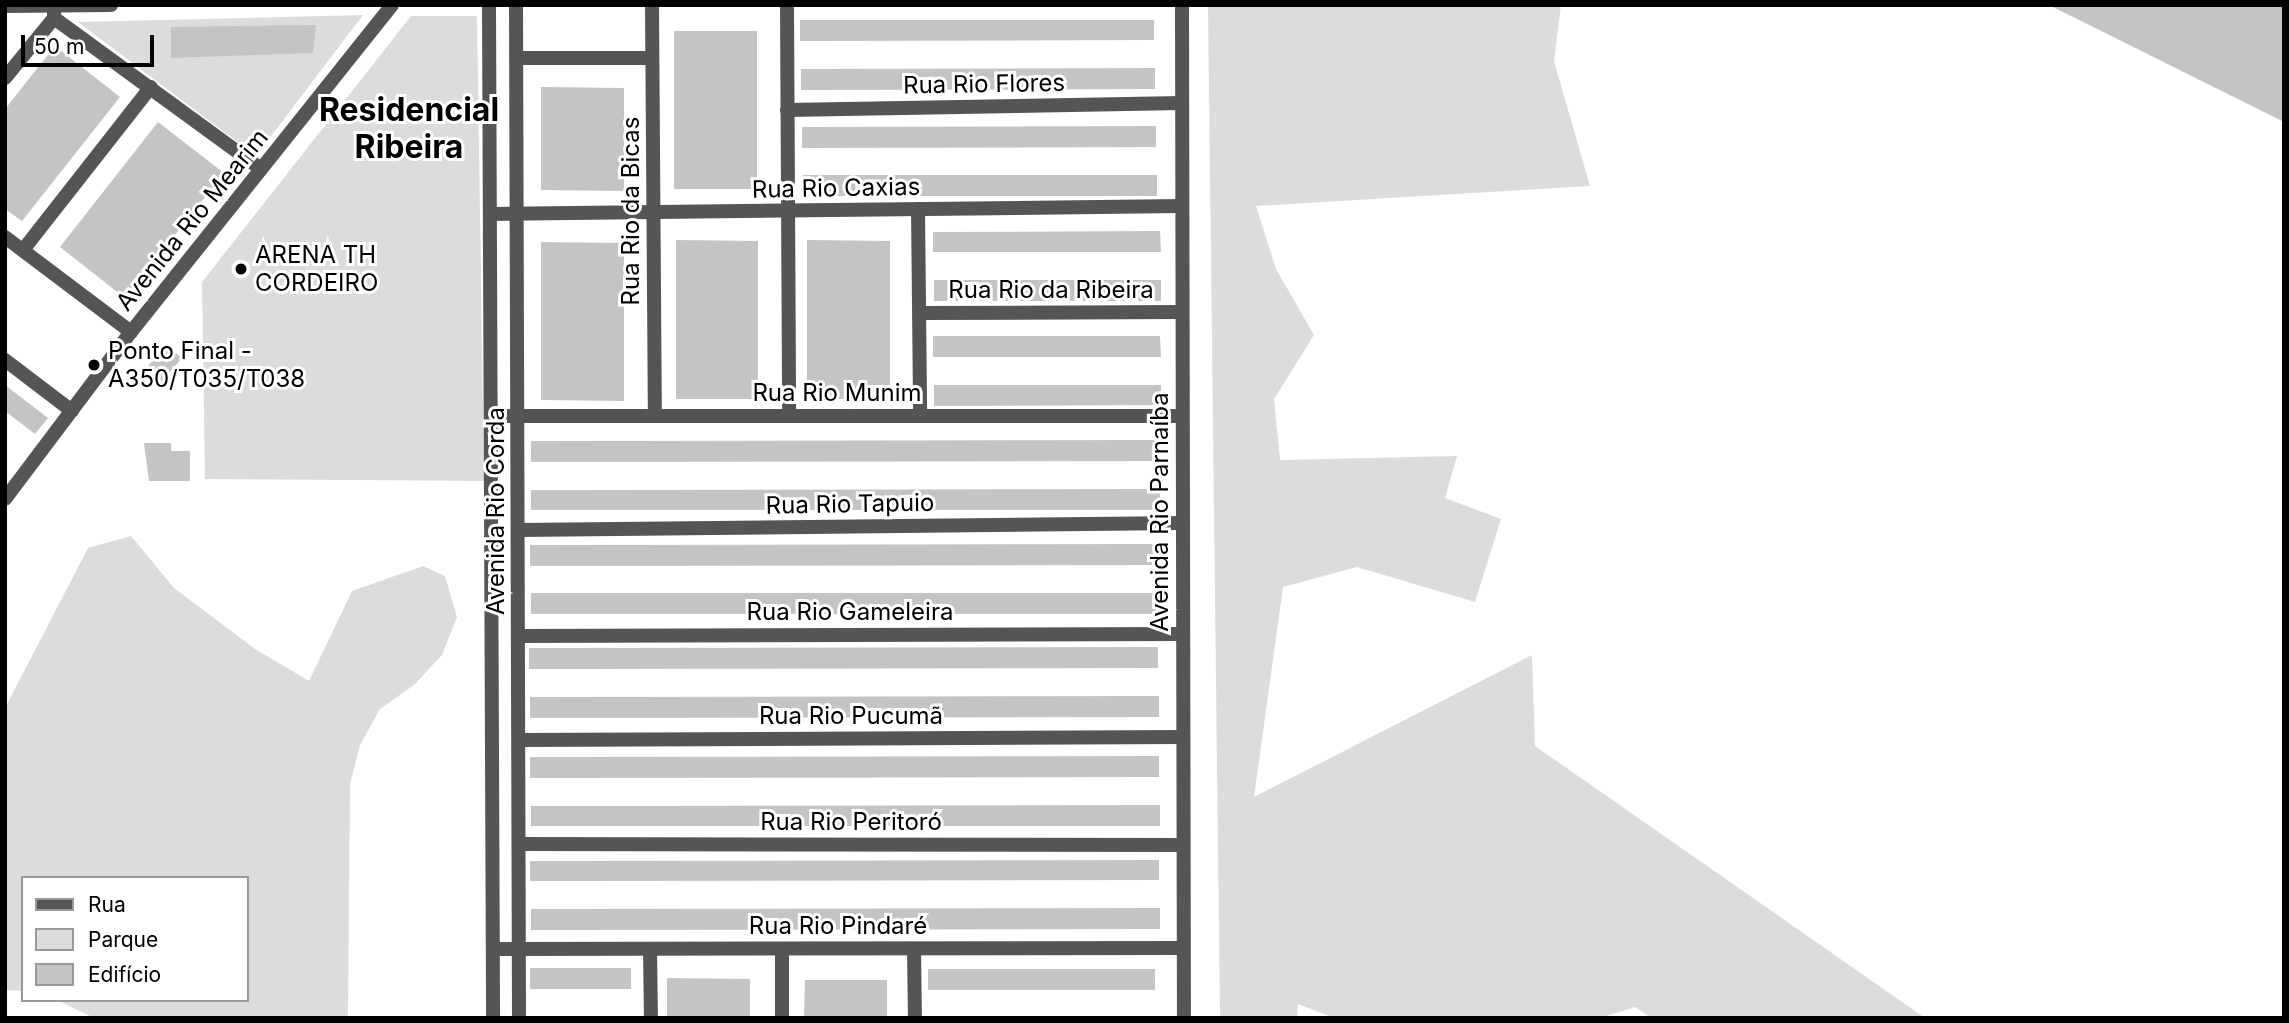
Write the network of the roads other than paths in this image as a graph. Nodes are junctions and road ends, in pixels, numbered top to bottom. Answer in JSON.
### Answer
{"nodes":[{"id":1,"x":111,"y":5,"type":"edge"},
{"id":2,"x":392,"y":5,"type":"edge"},
{"id":3,"x":489,"y":5,"type":"edge"},
{"id":4,"x":516,"y":5,"type":"edge"},
{"id":5,"x":652,"y":5,"type":"edge"},
{"id":6,"x":787,"y":5,"type":"edge"},
{"id":7,"x":1182,"y":5,"type":"edge"},
{"id":8,"x":5,"y":6,"type":"edge"},
{"id":9,"x":54,"y":12,"type":"edge"},
{"id":10,"x":517,"y":58,"type":"junction"},
{"id":11,"x":652,"y":58,"type":"junction"},
{"id":12,"x":5,"y":78,"type":"edge"},
{"id":13,"x":151,"y":87,"type":"junction"},
{"id":14,"x":1182,"y":103,"type":"junction"},
{"id":15,"x":787,"y":110,"type":"junction"},
{"id":16,"x":261,"y":169,"type":"junction"},
{"id":17,"x":1182,"y":206,"type":"junction"},
{"id":18,"x":918,"y":209,"type":"junction"},
{"id":19,"x":788,"y":211,"type":"junction"},
{"id":20,"x":654,"y":213,"type":"junction"},
{"id":21,"x":490,"y":214,"type":"junction"},
{"id":22,"x":518,"y":214,"type":"junction"},
{"id":23,"x":5,"y":237,"type":"edge"},
{"id":24,"x":23,"y":250,"type":"junction"},
{"id":25,"x":1182,"y":312,"type":"junction"},
{"id":26,"x":920,"y":313,"type":"junction"},
{"id":27,"x":131,"y":332,"type":"junction"},
{"id":28,"x":5,"y":360,"type":"edge"},
{"id":29,"x":72,"y":411,"type":"junction"},
{"id":30,"x":491,"y":416,"type":"junction"},
{"id":31,"x":519,"y":416,"type":"junction"},
{"id":32,"x":655,"y":416,"type":"junction"},
{"id":33,"x":789,"y":416,"type":"junction"},
{"id":34,"x":920,"y":416,"type":"junction"},
{"id":35,"x":1182,"y":416,"type":"junction"},
{"id":36,"x":6,"y":498,"type":"edge"},
{"id":37,"x":1183,"y":523,"type":"junction"},
{"id":38,"x":518,"y":530,"type":"junction"},
{"id":39,"x":1183,"y":634,"type":"junction"},
{"id":40,"x":518,"y":636,"type":"junction"},
{"id":41,"x":1183,"y":737,"type":"junction"},
{"id":42,"x":519,"y":740,"type":"junction"},
{"id":43,"x":519,"y":844,"type":"junction"},
{"id":44,"x":1183,"y":845,"type":"junction"},
{"id":45,"x":1183,"y":948,"type":"junction"},
{"id":46,"x":493,"y":949,"type":"junction"},
{"id":47,"x":650,"y":949,"type":"junction"},
{"id":48,"x":782,"y":949,"type":"junction"},
{"id":49,"x":914,"y":949,"type":"junction"},
{"id":50,"x":519,"y":950,"type":"junction"},
{"id":51,"x":493,"y":1018,"type":"edge"},
{"id":52,"x":519,"y":1018,"type":"edge"},
{"id":53,"x":651,"y":1018,"type":"edge"},
{"id":54,"x":782,"y":1018,"type":"edge"},
{"id":55,"x":915,"y":1018,"type":"edge"},
{"id":56,"x":1184,"y":1018,"type":"edge"}],
"edges":[{"from":1,"to":9,"type":"street"},
{"from":2,"to":16,"type":"street","name":"Avenida Rio Mearim"},
{"from":3,"to":21,"type":"street","name":"Avenida Rio Corda"},
{"from":4,"to":10,"type":"street","name":"Avenida Rio Corda"},
{"from":5,"to":11,"type":"street","name":"Rua Rio da Bicas"},
{"from":6,"to":15,"type":"street"},
{"from":7,"to":14,"type":"street","name":"Avenida Rio Parnaíba"},
{"from":8,"to":9,"type":"street"},
{"from":9,"to":12,"type":"street"},
{"from":9,"to":13,"type":"street"},
{"from":10,"to":11,"type":"street"},
{"from":10,"to":22,"type":"street","name":"Avenida Rio Corda"},
{"from":11,"to":20,"type":"street","name":"Rua Rio da Bicas"},
{"from":13,"to":16,"type":"street"},
{"from":13,"to":24,"type":"street"},
{"from":14,"to":15,"type":"street","name":"Rua Rio Flores"},
{"from":14,"to":17,"type":"street","name":"Avenida Rio Parnaíba"},
{"from":15,"to":19,"type":"street"},
{"from":16,"to":27,"type":"street","name":"Avenida Rio Mearim"},
{"from":17,"to":18,"type":"street","name":"Rua Rio Caxias"},
{"from":17,"to":25,"type":"street","name":"Avenida Rio Parnaíba"},
{"from":18,"to":19,"type":"street","name":"Rua Rio Caxias"},
{"from":18,"to":26,"type":"street"},
{"from":19,"to":20,"type":"street","name":"Rua Rio Caxias"},
{"from":19,"to":33,"type":"street"},
{"from":20,"to":22,"type":"street","name":"Rua Rio Caxias"},
{"from":20,"to":32,"type":"street","name":"Rua Rio da Bicas"},
{"from":21,"to":22,"type":"street","name":"Rua Rio Caxias"},
{"from":21,"to":30,"type":"street","name":"Avenida Rio Corda"},
{"from":22,"to":31,"type":"street","name":"Avenida Rio Corda"},
{"from":23,"to":24,"type":"street"},
{"from":24,"to":27,"type":"street"},
{"from":25,"to":26,"type":"street","name":"Rua Rio da Ribeira"},
{"from":25,"to":35,"type":"street","name":"Avenida Rio Parnaíba"},
{"from":26,"to":34,"type":"street"},
{"from":27,"to":29,"type":"street","name":"Avenida Rio Mearim"},
{"from":28,"to":29,"type":"street"},
{"from":29,"to":36,"type":"street","name":"Avenida Rio Mearim"},
{"from":30,"to":31,"type":"street","name":"Rua Rio Munim"},
{"from":30,"to":46,"type":"street","name":"Avenida Rio Corda"},
{"from":31,"to":32,"type":"street","name":"Rua Rio Munim"},
{"from":31,"to":38,"type":"street","name":"Avenida Rio Corda"},
{"from":32,"to":33,"type":"street","name":"Rua Rio Munim"},
{"from":33,"to":34,"type":"street","name":"Rua Rio Munim"},
{"from":34,"to":35,"type":"street","name":"Rua Rio Munim"},
{"from":35,"to":37,"type":"street","name":"Avenida Rio Parnaíba"},
{"from":37,"to":38,"type":"street","name":"Rua Rio Tapuio"},
{"from":37,"to":39,"type":"street","name":"Avenida Rio Parnaíba"},
{"from":38,"to":40,"type":"street","name":"Avenida Rio Corda"},
{"from":39,"to":40,"type":"street","name":"Rua Rio Gameleira"},
{"from":39,"to":41,"type":"street","name":"Avenida Rio Parnaíba"},
{"from":40,"to":42,"type":"street","name":"Avenida Rio Corda"},
{"from":41,"to":42,"type":"street","name":"Rua Rio Pucumã"},
{"from":41,"to":44,"type":"street","name":"Avenida Rio Parnaíba"},
{"from":42,"to":43,"type":"street","name":"Avenida Rio Corda"},
{"from":43,"to":44,"type":"street","name":"Rua Rio Peritoró"},
{"from":43,"to":50,"type":"street","name":"Avenida Rio Corda"},
{"from":44,"to":45,"type":"street","name":"Avenida Rio Parnaíba"},
{"from":45,"to":49,"type":"street","name":"Rua Rio Pindaré"},
{"from":45,"to":56,"type":"street","name":"Avenida Rio Parnaíba"},
{"from":46,"to":50,"type":"street","name":"Rua Rio Pindaré"},
{"from":46,"to":51,"type":"street","name":"Avenida Rio Corda"},
{"from":47,"to":48,"type":"street","name":"Rua Rio Pindaré"},
{"from":47,"to":50,"type":"street","name":"Rua Rio Pindaré"},
{"from":47,"to":53,"type":"street"},
{"from":48,"to":49,"type":"street","name":"Rua Rio Pindaré"},
{"from":48,"to":54,"type":"street"},
{"from":49,"to":55,"type":"street"},
{"from":50,"to":52,"type":"street","name":"Avenida Rio Corda"}]}
